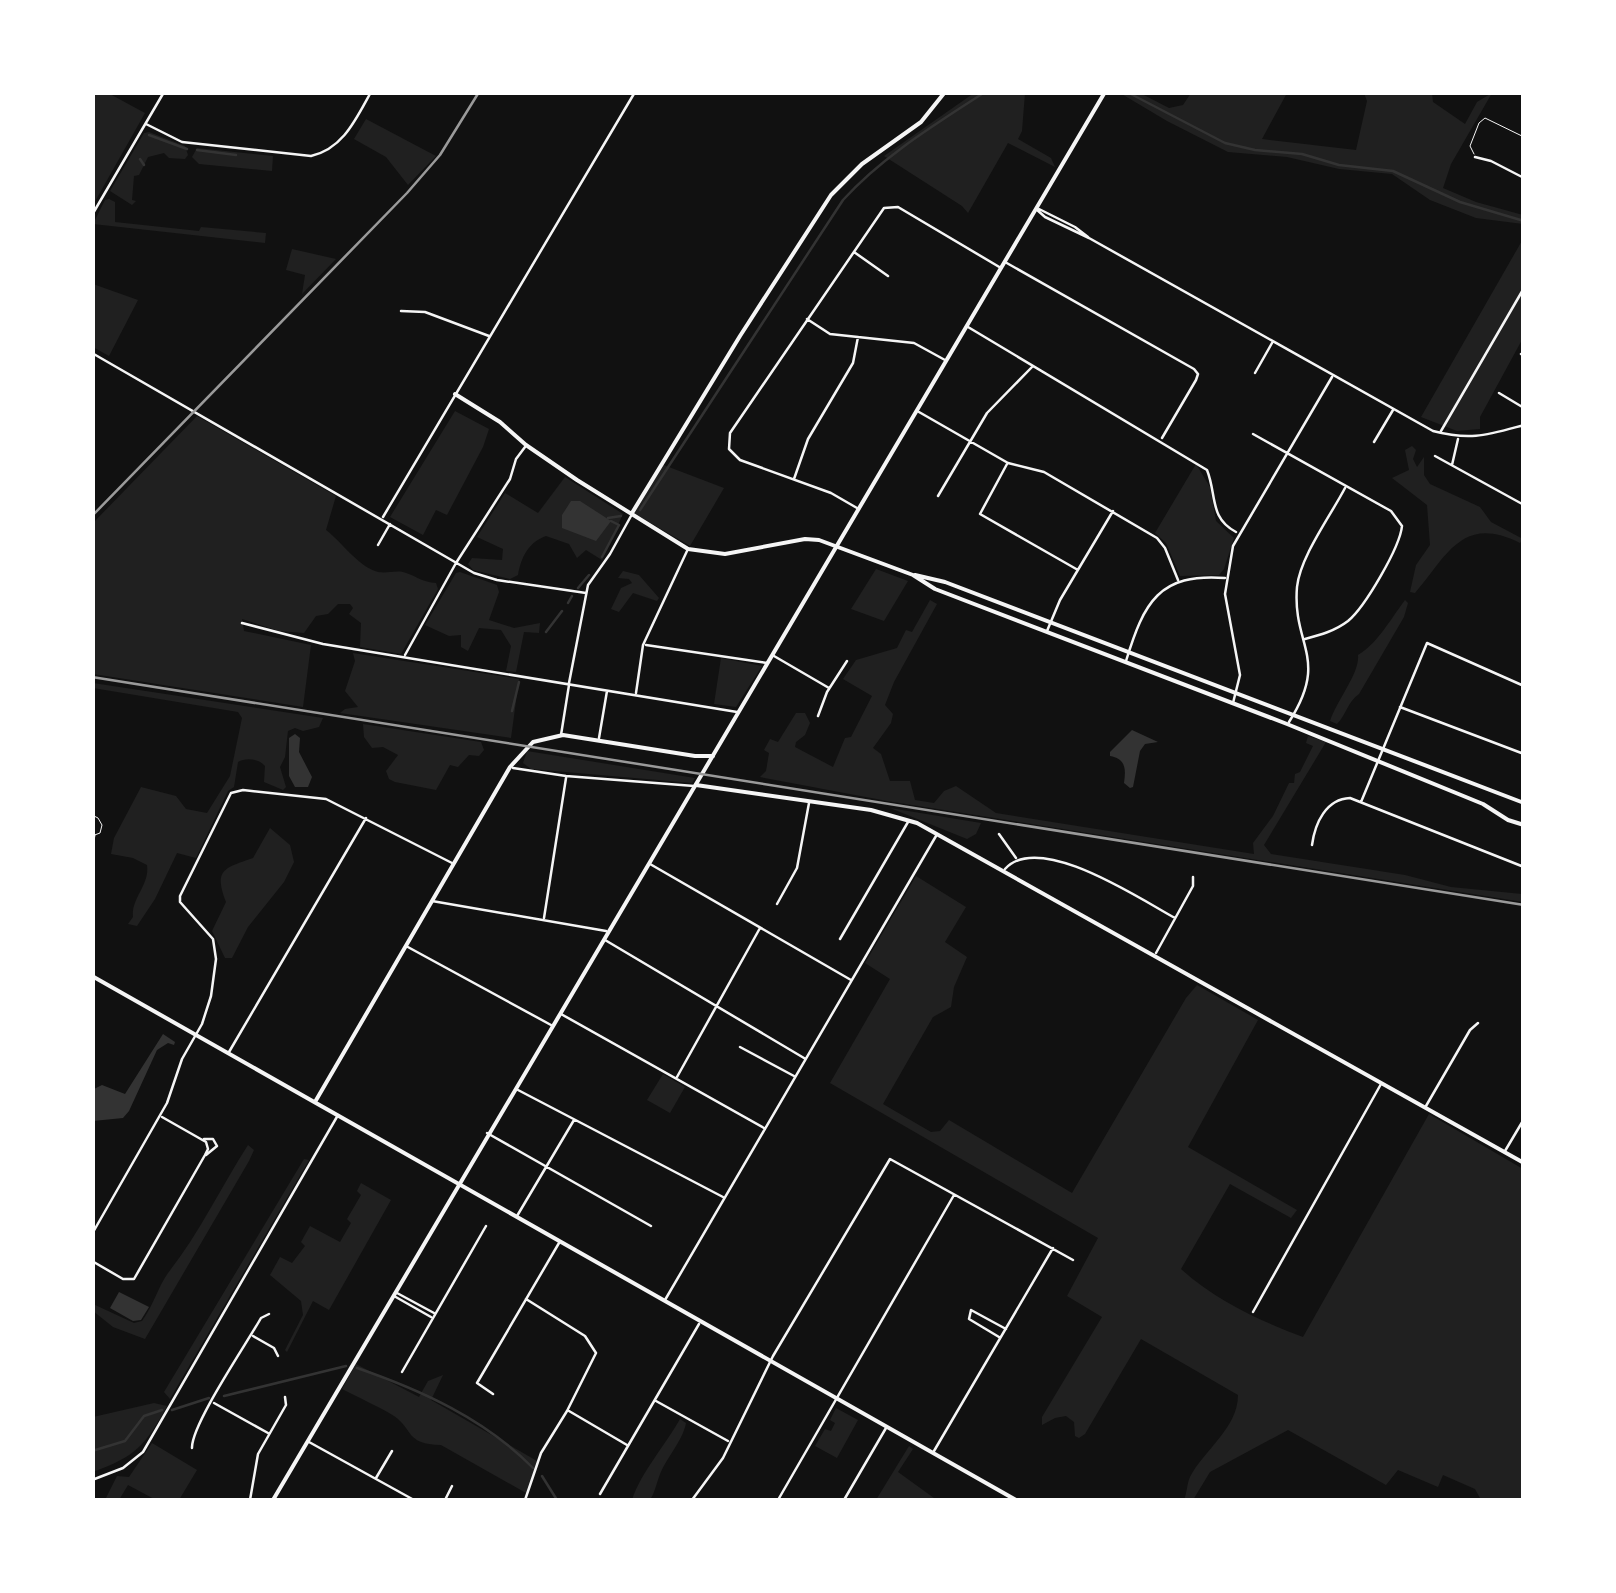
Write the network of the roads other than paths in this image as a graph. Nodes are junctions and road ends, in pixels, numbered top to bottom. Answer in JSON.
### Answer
{"nodes":[{"id":1,"x":164,"y":92,"type":"edge"},
{"id":2,"x":371,"y":92,"type":"edge"},
{"id":3,"x":635,"y":92,"type":"edge"},
{"id":4,"x":945,"y":92,"type":"edge"},
{"id":5,"x":1105,"y":92,"type":"edge"},
{"id":6,"x":146,"y":124,"type":"junction"},
{"id":7,"x":1524,"y":137,"type":"edge"},
{"id":8,"x":1475,"y":157,"type":"joint"},
{"id":9,"x":1524,"y":178,"type":"edge"},
{"id":10,"x":1036,"y":209,"type":"junction"},
{"id":11,"x":92,"y":215,"type":"edge"},
{"id":12,"x":852,"y":251,"type":"junction"},
{"id":13,"x":1005,"y":261,"type":"junction"},
{"id":14,"x":1001,"y":268,"type":"junction"},
{"id":15,"x":888,"y":276,"type":"dead end"},
{"id":16,"x":1524,"y":288,"type":"edge"},
{"id":17,"x":402,"y":311,"type":"dead end"},
{"id":18,"x":807,"y":318,"type":"junction"},
{"id":19,"x":967,"y":326,"type":"junction"},
{"id":20,"x":490,"y":337,"type":"junction"},
{"id":21,"x":858,"y":337,"type":"junction"},
{"id":22,"x":1273,"y":341,"type":"junction"},
{"id":23,"x":92,"y":354,"type":"edge"},
{"id":24,"x":946,"y":361,"type":"junction"},
{"id":25,"x":1033,"y":366,"type":"junction"},
{"id":26,"x":1255,"y":373,"type":"dead end"},
{"id":27,"x":1333,"y":376,"type":"junction"},
{"id":28,"x":1499,"y":392,"type":"dead end"},
{"id":29,"x":455,"y":394,"type":"junction"},
{"id":30,"x":1523,"y":407,"type":"edge"},
{"id":31,"x":1393,"y":408,"type":"junction"},
{"id":32,"x":916,"y":411,"type":"junction"},
{"id":33,"x":1524,"y":425,"type":"edge"},
{"id":34,"x":1440,"y":432,"type":"junction"},
{"id":35,"x":1253,"y":434,"type":"dead end"},
{"id":36,"x":1459,"y":438,"type":"junction"},
{"id":37,"x":1161,"y":440,"type":"junction"},
{"id":38,"x":971,"y":442,"type":"junction"},
{"id":39,"x":1374,"y":442,"type":"dead end"},
{"id":40,"x":526,"y":445,"type":"junction"},
{"id":41,"x":1289,"y":454,"type":"junction"},
{"id":42,"x":1435,"y":456,"type":"dead end"},
{"id":43,"x":1008,"y":463,"type":"junction"},
{"id":44,"x":1452,"y":465,"type":"junction"},
{"id":45,"x":794,"y":479,"type":"junction"},
{"id":46,"x":1346,"y":487,"type":"junction"},
{"id":47,"x":938,"y":496,"type":"dead end"},
{"id":48,"x":1524,"y":505,"type":"edge"},
{"id":49,"x":858,"y":509,"type":"junction"},
{"id":50,"x":1112,"y":511,"type":"junction"},
{"id":51,"x":631,"y":514,"type":"junction"},
{"id":52,"x":382,"y":518,"type":"junction"},
{"id":53,"x":390,"y":523,"type":"junction"},
{"id":54,"x":1239,"y":533,"type":"junction"},
{"id":55,"x":838,"y":544,"type":"junction"},
{"id":56,"x":378,"y":546,"type":"dead end"},
{"id":57,"x":688,"y":548,"type":"junction"},
{"id":58,"x":456,"y":563,"type":"junction"},
{"id":59,"x":1078,"y":570,"type":"junction"},
{"id":60,"x":913,"y":575,"type":"junction"},
{"id":61,"x":1226,"y":578,"type":"junction"},
{"id":62,"x":1178,"y":580,"type":"junction"},
{"id":63,"x":952,"y":585,"type":"junction"},
{"id":64,"x":586,"y":594,"type":"junction"},
{"id":65,"x":948,"y":594,"type":"junction"},
{"id":66,"x":1051,"y":622,"type":"junction"},
{"id":67,"x":242,"y":623,"type":"dead end"},
{"id":68,"x":1046,"y":632,"type":"junction"},
{"id":69,"x":1305,"y":639,"type":"junction"},
{"id":70,"x":1097,"y":640,"type":"junction"},
{"id":71,"x":643,"y":645,"type":"junction"},
{"id":72,"x":1094,"y":650,"type":"junction"},
{"id":73,"x":1128,"y":652,"type":"junction"},
{"id":74,"x":772,"y":655,"type":"junction"},
{"id":75,"x":404,"y":657,"type":"junction"},
{"id":76,"x":846,"y":660,"type":"dead end"},
{"id":77,"x":1125,"y":662,"type":"junction"},
{"id":78,"x":768,"y":663,"type":"junction"},
{"id":79,"x":569,"y":683,"type":"junction"},
{"id":80,"x":1524,"y":686,"type":"edge"},
{"id":81,"x":829,"y":688,"type":"junction"},
{"id":82,"x":607,"y":690,"type":"junction"},
{"id":83,"x":636,"y":694,"type":"junction"},
{"id":84,"x":1238,"y":694,"type":"junction"},
{"id":85,"x":1233,"y":703,"type":"junction"},
{"id":86,"x":1399,"y":706,"type":"junction"},
{"id":87,"x":738,"y":712,"type":"junction"},
{"id":88,"x":1293,"y":715,"type":"junction"},
{"id":89,"x":818,"y":716,"type":"dead end"},
{"id":90,"x":1287,"y":724,"type":"junction"},
{"id":91,"x":561,"y":735,"type":"junction"},
{"id":92,"x":599,"y":740,"type":"junction"},
{"id":93,"x":1381,"y":748,"type":"junction"},
{"id":94,"x":1524,"y":754,"type":"edge"},
{"id":95,"x":695,"y":756,"type":"junction"},
{"id":96,"x":713,"y":756,"type":"junction"},
{"id":97,"x":1378,"y":761,"type":"junction"},
{"id":98,"x":510,"y":767,"type":"junction"},
{"id":99,"x":705,"y":769,"type":"junction"},
{"id":100,"x":566,"y":776,"type":"junction"},
{"id":101,"x":696,"y":786,"type":"junction"},
{"id":102,"x":809,"y":802,"type":"junction"},
{"id":103,"x":1361,"y":802,"type":"junction"},
{"id":104,"x":1524,"y":803,"type":"edge"},
{"id":105,"x":92,"y":815,"type":"edge"},
{"id":106,"x":366,"y":818,"type":"junction"},
{"id":107,"x":909,"y":820,"type":"junction"},
{"id":108,"x":1524,"y":825,"type":"edge"},
{"id":109,"x":937,"y":834,"type":"junction"},
{"id":110,"x":999,"y":834,"type":"dead end"},
{"id":111,"x":94,"y":836,"type":"edge"},
{"id":112,"x":1312,"y":845,"type":"dead end"},
{"id":113,"x":92,"y":852,"type":"edge"},
{"id":114,"x":1017,"y":859,"type":"junction"},
{"id":115,"x":648,"y":863,"type":"junction"},
{"id":116,"x":453,"y":864,"type":"junction"},
{"id":117,"x":1524,"y":867,"type":"edge"},
{"id":118,"x":1004,"y":870,"type":"junction"},
{"id":119,"x":1193,"y":877,"type":"dead end"},
{"id":120,"x":432,"y":901,"type":"junction"},
{"id":121,"x":777,"y":904,"type":"dead end"},
{"id":122,"x":1175,"y":918,"type":"junction"},
{"id":123,"x":544,"y":920,"type":"junction"},
{"id":124,"x":760,"y":928,"type":"junction"},
{"id":125,"x":608,"y":931,"type":"junction"},
{"id":126,"x":840,"y":939,"type":"dead end"},
{"id":127,"x":603,"y":940,"type":"junction"},
{"id":128,"x":405,"y":946,"type":"junction"},
{"id":129,"x":1155,"y":955,"type":"junction"},
{"id":130,"x":92,"y":976,"type":"edge"},
{"id":131,"x":852,"y":980,"type":"junction"},
{"id":132,"x":716,"y":1006,"type":"junction"},
{"id":133,"x":559,"y":1013,"type":"junction"},
{"id":134,"x":1478,"y":1023,"type":"dead end"},
{"id":135,"x":552,"y":1025,"type":"junction"},
{"id":136,"x":196,"y":1035,"type":"junction"},
{"id":137,"x":740,"y":1047,"type":"dead end"},
{"id":138,"x":228,"y":1053,"type":"junction"},
{"id":139,"x":806,"y":1059,"type":"junction"},
{"id":140,"x":795,"y":1077,"type":"junction"},
{"id":141,"x":676,"y":1078,"type":"junction"},
{"id":142,"x":1381,"y":1082,"type":"junction"},
{"id":143,"x":514,"y":1088,"type":"junction"},
{"id":144,"x":315,"y":1102,"type":"junction"},
{"id":145,"x":1425,"y":1107,"type":"junction"},
{"id":146,"x":338,"y":1114,"type":"junction"},
{"id":147,"x":160,"y":1116,"type":"junction"},
{"id":148,"x":575,"y":1119,"type":"junction"},
{"id":149,"x":1524,"y":1119,"type":"edge"},
{"id":150,"x":765,"y":1129,"type":"junction"},
{"id":151,"x":488,"y":1133,"type":"junction"},
{"id":152,"x":202,"y":1140,"type":"junction"},
{"id":153,"x":1504,"y":1152,"type":"junction"},
{"id":154,"x":205,"y":1155,"type":"junction"},
{"id":155,"x":1524,"y":1163,"type":"edge"},
{"id":156,"x":547,"y":1166,"type":"junction"},
{"id":157,"x":458,"y":1184,"type":"junction"},
{"id":158,"x":954,"y":1194,"type":"junction"},
{"id":159,"x":724,"y":1198,"type":"junction"},
{"id":160,"x":516,"y":1217,"type":"junction"},
{"id":161,"x":486,"y":1226,"type":"dead end"},
{"id":162,"x":651,"y":1226,"type":"dead end"},
{"id":163,"x":92,"y":1234,"type":"edge"},
{"id":164,"x":559,"y":1242,"type":"junction"},
{"id":165,"x":1053,"y":1248,"type":"junction"},
{"id":166,"x":1073,"y":1260,"type":"dead end"},
{"id":167,"x":92,"y":1261,"type":"edge"},
{"id":168,"x":394,"y":1294,"type":"junction"},
{"id":169,"x":526,"y":1299,"type":"junction"},
{"id":170,"x":665,"y":1302,"type":"junction"},
{"id":171,"x":1253,"y":1312,"type":"dead end"},
{"id":172,"x":269,"y":1314,"type":"dead end"},
{"id":173,"x":434,"y":1316,"type":"junction"},
{"id":174,"x":700,"y":1322,"type":"junction"},
{"id":175,"x":1006,"y":1329,"type":"junction"},
{"id":176,"x":251,"y":1335,"type":"junction"},
{"id":177,"x":1001,"y":1338,"type":"junction"},
{"id":178,"x":278,"y":1356,"type":"dead end"},
{"id":179,"x":771,"y":1361,"type":"junction"},
{"id":180,"x":402,"y":1372,"type":"dead end"},
{"id":181,"x":494,"y":1394,"type":"dead end"},
{"id":182,"x":285,"y":1397,"type":"dead end"},
{"id":183,"x":835,"y":1397,"type":"junction"},
{"id":184,"x":655,"y":1400,"type":"junction"},
{"id":185,"x":212,"y":1402,"type":"junction"},
{"id":186,"x":567,"y":1410,"type":"junction"},
{"id":187,"x":887,"y":1426,"type":"junction"},
{"id":188,"x":269,"y":1434,"type":"junction"},
{"id":189,"x":307,"y":1442,"type":"junction"},
{"id":190,"x":729,"y":1442,"type":"junction"},
{"id":191,"x":628,"y":1446,"type":"junction"},
{"id":192,"x":192,"y":1448,"type":"dead end"},
{"id":193,"x":392,"y":1450,"type":"dead end"},
{"id":194,"x":933,"y":1452,"type":"junction"},
{"id":195,"x":92,"y":1480,"type":"edge"},
{"id":196,"x":376,"y":1480,"type":"junction"},
{"id":197,"x":452,"y":1486,"type":"dead end"},
{"id":198,"x":600,"y":1494,"type":"dead end"},
{"id":199,"x":250,"y":1500,"type":"edge"},
{"id":200,"x":273,"y":1500,"type":"edge"},
{"id":201,"x":414,"y":1500,"type":"edge"},
{"id":202,"x":445,"y":1500,"type":"edge"},
{"id":203,"x":524,"y":1500,"type":"edge"},
{"id":204,"x":692,"y":1500,"type":"edge"},
{"id":205,"x":778,"y":1500,"type":"edge"},
{"id":206,"x":844,"y":1500,"type":"edge"},
{"id":207,"x":1016,"y":1500,"type":"edge"}],
"edges":[{"from":1,"to":6,"type":"street"},
{"from":2,"to":6,"type":"street"},
{"from":3,"to":20,"type":"street"},
{"from":4,"to":51,"type":"street"},
{"from":5,"to":10,"type":"street"},
{"from":6,"to":11,"type":"street"},
{"from":7,"to":8,"type":"lane"},
{"from":8,"to":9,"type":"street"},
{"from":10,"to":13,"type":"street"},
{"from":10,"to":22,"type":"street"},
{"from":12,"to":14,"type":"street"},
{"from":12,"to":15,"type":"street"},
{"from":12,"to":18,"type":"street"},
{"from":13,"to":14,"type":"street"},
{"from":13,"to":37,"type":"street"},
{"from":14,"to":19,"type":"street"},
{"from":16,"to":34,"type":"street"},
{"from":17,"to":20,"type":"street"},
{"from":18,"to":21,"type":"street"},
{"from":18,"to":45,"type":"street"},
{"from":19,"to":24,"type":"street"},
{"from":19,"to":25,"type":"street"},
{"from":20,"to":29,"type":"street"},
{"from":21,"to":24,"type":"street"},
{"from":21,"to":45,"type":"street"},
{"from":22,"to":26,"type":"street"},
{"from":22,"to":27,"type":"street"},
{"from":23,"to":52,"type":"street"},
{"from":24,"to":32,"type":"street"},
{"from":25,"to":37,"type":"street"},
{"from":25,"to":38,"type":"street"},
{"from":27,"to":31,"type":"street"},
{"from":27,"to":41,"type":"street"},
{"from":28,"to":30,"type":"street"},
{"from":29,"to":40,"type":"street"},
{"from":29,"to":52,"type":"street"},
{"from":31,"to":34,"type":"street"},
{"from":31,"to":39,"type":"street"},
{"from":32,"to":38,"type":"street"},
{"from":32,"to":49,"type":"street"},
{"from":33,"to":36,"type":"street"},
{"from":34,"to":36,"type":"street"},
{"from":35,"to":41,"type":"street"},
{"from":36,"to":44,"type":"street"},
{"from":37,"to":54,"type":"street"},
{"from":38,"to":43,"type":"street"},
{"from":38,"to":47,"type":"street"},
{"from":40,"to":51,"type":"street"},
{"from":40,"to":58,"type":"street"},
{"from":41,"to":46,"type":"street"},
{"from":41,"to":54,"type":"street"},
{"from":42,"to":44,"type":"street"},
{"from":43,"to":50,"type":"street"},
{"from":43,"to":59,"type":"street"},
{"from":44,"to":48,"type":"street"},
{"from":45,"to":49,"type":"street"},
{"from":46,"to":69,"type":"street"},
{"from":46,"to":69,"type":"street"},
{"from":49,"to":55,"type":"street"},
{"from":50,"to":59,"type":"street"},
{"from":50,"to":62,"type":"street"},
{"from":51,"to":57,"type":"street"},
{"from":51,"to":64,"type":"street"},
{"from":52,"to":53,"type":"street"},
{"from":53,"to":56,"type":"street"},
{"from":53,"to":58,"type":"street"},
{"from":54,"to":61,"type":"street"},
{"from":55,"to":57,"type":"street"},
{"from":55,"to":60,"type":"street"},
{"from":55,"to":74,"type":"street"},
{"from":57,"to":71,"type":"street"},
{"from":58,"to":64,"type":"street"},
{"from":58,"to":75,"type":"street"},
{"from":59,"to":66,"type":"street"},
{"from":60,"to":63,"type":"street"},
{"from":60,"to":65,"type":"street"},
{"from":61,"to":62,"type":"street"},
{"from":61,"to":84,"type":"street"},
{"from":62,"to":73,"type":"street"},
{"from":63,"to":65,"type":"street"},
{"from":63,"to":66,"type":"street"},
{"from":64,"to":79,"type":"street"},
{"from":65,"to":68,"type":"street"},
{"from":66,"to":68,"type":"street"},
{"from":66,"to":70,"type":"street"},
{"from":67,"to":75,"type":"street"},
{"from":68,"to":72,"type":"street"},
{"from":69,"to":88,"type":"street"},
{"from":70,"to":72,"type":"street"},
{"from":70,"to":73,"type":"street"},
{"from":71,"to":78,"type":"street"},
{"from":71,"to":83,"type":"street"},
{"from":72,"to":77,"type":"street"},
{"from":73,"to":77,"type":"street"},
{"from":73,"to":84,"type":"street"},
{"from":74,"to":78,"type":"street"},
{"from":74,"to":81,"type":"street"},
{"from":75,"to":79,"type":"street"},
{"from":76,"to":81,"type":"street"},
{"from":77,"to":85,"type":"street"},
{"from":78,"to":87,"type":"street"},
{"from":79,"to":82,"type":"street"},
{"from":79,"to":91,"type":"street"},
{"from":80,"to":86,"type":"street"},
{"from":81,"to":89,"type":"street"},
{"from":82,"to":83,"type":"street"},
{"from":82,"to":92,"type":"street"},
{"from":83,"to":87,"type":"street"},
{"from":84,"to":85,"type":"street"},
{"from":84,"to":88,"type":"street"},
{"from":85,"to":90,"type":"street"},
{"from":86,"to":93,"type":"street"},
{"from":86,"to":94,"type":"street"},
{"from":87,"to":96,"type":"street"},
{"from":88,"to":90,"type":"street"},
{"from":88,"to":93,"type":"street"},
{"from":90,"to":97,"type":"street"},
{"from":91,"to":92,"type":"street"},
{"from":91,"to":98,"type":"street"},
{"from":92,"to":95,"type":"street"},
{"from":93,"to":97,"type":"street"},
{"from":93,"to":104,"type":"street"},
{"from":95,"to":96,"type":"street"},
{"from":95,"to":99,"type":"street"},
{"from":96,"to":99,"type":"street"},
{"from":97,"to":103,"type":"street"},
{"from":97,"to":108,"type":"street"},
{"from":98,"to":100,"type":"street"},
{"from":98,"to":116,"type":"street"},
{"from":99,"to":101,"type":"street"},
{"from":100,"to":101,"type":"street"},
{"from":100,"to":123,"type":"street"},
{"from":101,"to":102,"type":"street"},
{"from":101,"to":115,"type":"street"},
{"from":102,"to":107,"type":"street"},
{"from":102,"to":121,"type":"street"},
{"from":103,"to":112,"type":"street"},
{"from":103,"to":117,"type":"street"},
{"from":105,"to":111,"type":"lane"},
{"from":106,"to":116,"type":"street"},
{"from":106,"to":136,"type":"street"},
{"from":106,"to":138,"type":"street"},
{"from":107,"to":109,"type":"street"},
{"from":107,"to":126,"type":"street"},
{"from":109,"to":118,"type":"street"},
{"from":109,"to":131,"type":"street"},
{"from":110,"to":114,"type":"street"},
{"from":111,"to":113,"type":"lane"},
{"from":114,"to":118,"type":"street"},
{"from":114,"to":122,"type":"street"},
{"from":115,"to":124,"type":"street"},
{"from":115,"to":125,"type":"street"},
{"from":116,"to":120,"type":"street"},
{"from":118,"to":129,"type":"street"},
{"from":119,"to":122,"type":"street"},
{"from":120,"to":123,"type":"street"},
{"from":120,"to":128,"type":"street"},
{"from":122,"to":129,"type":"street"},
{"from":123,"to":125,"type":"street"},
{"from":124,"to":131,"type":"street"},
{"from":124,"to":132,"type":"street"},
{"from":125,"to":127,"type":"street"},
{"from":127,"to":132,"type":"street"},
{"from":127,"to":133,"type":"street"},
{"from":128,"to":135,"type":"street"},
{"from":128,"to":144,"type":"street"},
{"from":129,"to":142,"type":"street"},
{"from":130,"to":136,"type":"street"},
{"from":131,"to":139,"type":"street"},
{"from":132,"to":139,"type":"street"},
{"from":132,"to":141,"type":"street"},
{"from":133,"to":135,"type":"street"},
{"from":133,"to":141,"type":"street"},
{"from":134,"to":145,"type":"street"},
{"from":135,"to":143,"type":"street"},
{"from":136,"to":138,"type":"street"},
{"from":136,"to":147,"type":"street"},
{"from":137,"to":140,"type":"street"},
{"from":138,"to":144,"type":"street"},
{"from":139,"to":140,"type":"street"},
{"from":140,"to":150,"type":"street"},
{"from":141,"to":150,"type":"street"},
{"from":142,"to":145,"type":"street"},
{"from":142,"to":171,"type":"street"},
{"from":143,"to":148,"type":"street"},
{"from":143,"to":151,"type":"street"},
{"from":144,"to":146,"type":"street"},
{"from":145,"to":153,"type":"street"},
{"from":146,"to":157,"type":"street"},
{"from":146,"to":195,"type":"street"},
{"from":147,"to":152,"type":"street"},
{"from":147,"to":163,"type":"street"},
{"from":148,"to":156,"type":"street"},
{"from":148,"to":159,"type":"street"},
{"from":149,"to":153,"type":"street"},
{"from":150,"to":159,"type":"street"},
{"from":151,"to":156,"type":"street"},
{"from":151,"to":157,"type":"street"},
{"from":152,"to":154,"type":"street"},
{"from":152,"to":154,"type":"street"},
{"from":153,"to":155,"type":"street"},
{"from":154,"to":167,"type":"street"},
{"from":156,"to":160,"type":"street"},
{"from":156,"to":162,"type":"street"},
{"from":157,"to":160,"type":"street"},
{"from":157,"to":168,"type":"street"},
{"from":158,"to":165,"type":"street"},
{"from":158,"to":179,"type":"street"},
{"from":158,"to":183,"type":"street"},
{"from":159,"to":170,"type":"street"},
{"from":160,"to":164,"type":"street"},
{"from":161,"to":173,"type":"street"},
{"from":164,"to":169,"type":"street"},
{"from":164,"to":170,"type":"street"},
{"from":165,"to":166,"type":"street"},
{"from":165,"to":175,"type":"street"},
{"from":168,"to":173,"type":"street"},
{"from":168,"to":189,"type":"street"},
{"from":169,"to":181,"type":"street"},
{"from":169,"to":186,"type":"street"},
{"from":170,"to":174,"type":"street"},
{"from":172,"to":176,"type":"street"},
{"from":173,"to":180,"type":"street"},
{"from":174,"to":179,"type":"street"},
{"from":174,"to":184,"type":"street"},
{"from":175,"to":177,"type":"street"},
{"from":175,"to":177,"type":"street"},
{"from":176,"to":178,"type":"street"},
{"from":176,"to":185,"type":"street"},
{"from":177,"to":194,"type":"street"},
{"from":179,"to":183,"type":"street"},
{"from":179,"to":190,"type":"street"},
{"from":182,"to":188,"type":"street"},
{"from":183,"to":187,"type":"street"},
{"from":183,"to":205,"type":"street"},
{"from":184,"to":190,"type":"street"},
{"from":184,"to":191,"type":"street"},
{"from":185,"to":188,"type":"street"},
{"from":185,"to":192,"type":"street"},
{"from":186,"to":191,"type":"street"},
{"from":186,"to":203,"type":"street"},
{"from":187,"to":194,"type":"street"},
{"from":187,"to":206,"type":"street"},
{"from":188,"to":199,"type":"street"},
{"from":189,"to":196,"type":"street"},
{"from":189,"to":200,"type":"street"},
{"from":190,"to":204,"type":"street"},
{"from":191,"to":198,"type":"street"},
{"from":193,"to":196,"type":"street"},
{"from":194,"to":207,"type":"street"},
{"from":196,"to":201,"type":"street"},
{"from":197,"to":202,"type":"street"}]}
